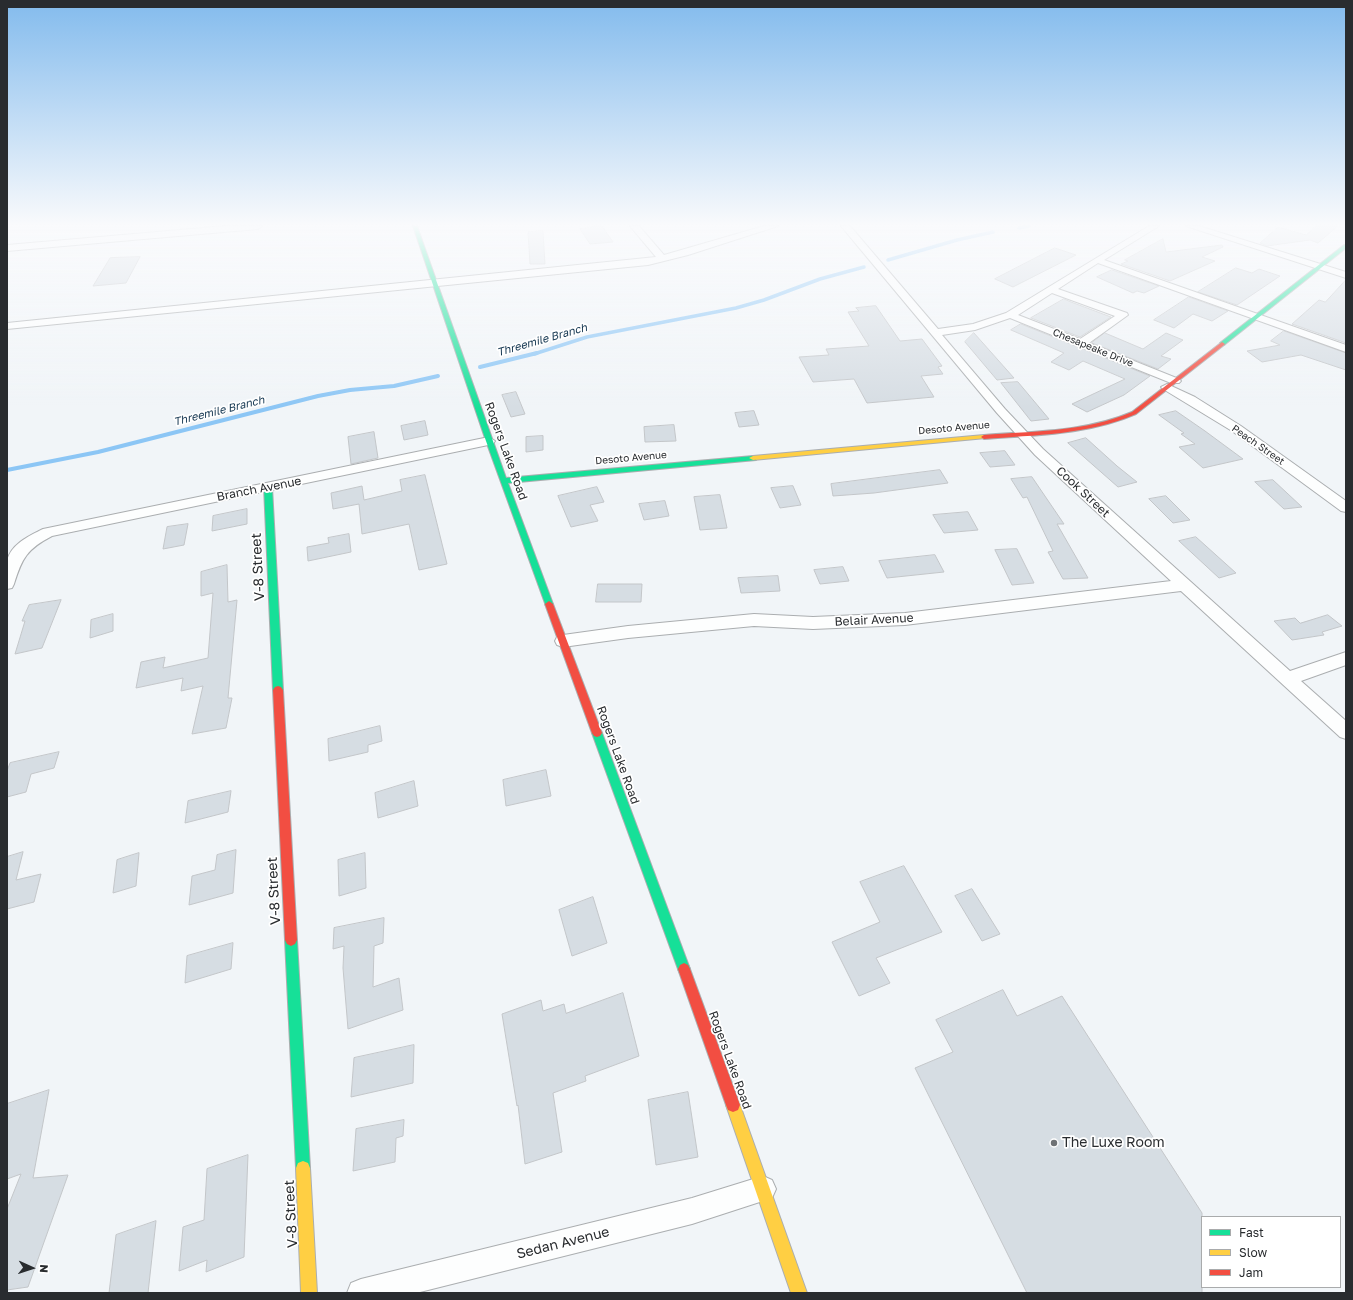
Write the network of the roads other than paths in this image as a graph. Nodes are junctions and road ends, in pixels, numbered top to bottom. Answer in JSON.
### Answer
{"nodes":[{"id":1,"x":408,"y":287,"type":"edge"},
{"id":2,"x":436,"y":287,"type":"edge"},
{"id":3,"x":896,"y":287,"type":"edge"},
{"id":4,"x":1054,"y":287,"type":"edge"},
{"id":5,"x":1171,"y":287,"type":"edge"},
{"id":6,"x":1295,"y":287,"type":"edge"},
{"id":7,"x":1050,"y":289,"type":"junction"},
{"id":8,"x":1010,"y":315,"type":"junction"},
{"id":9,"x":1256,"y":317,"type":"junction"},
{"id":10,"x":7,"y":326,"type":"edge"},
{"id":11,"x":935,"y":333,"type":"junction"},
{"id":12,"x":1081,"y":343,"type":"junction"},
{"id":13,"x":1346,"y":349,"type":"edge"},
{"id":14,"x":1171,"y":384,"type":"junction"},
{"id":15,"x":1021,"y":433,"type":"junction"},
{"id":16,"x":490,"y":441,"type":"junction"},
{"id":17,"x":504,"y":481,"type":"junction"},
{"id":18,"x":268,"y":487,"type":"junction"},
{"id":19,"x":1346,"y":508,"type":"edge"},
{"id":20,"x":7,"y":584,"type":"edge"},
{"id":21,"x":1184,"y":585,"type":"junction"},
{"id":22,"x":563,"y":641,"type":"junction"},
{"id":23,"x":1346,"y":658,"type":"edge"},
{"id":24,"x":1287,"y":679,"type":"junction"},
{"id":25,"x":1346,"y":732,"type":"edge"},
{"id":26,"x":763,"y":1189,"type":"junction"},
{"id":27,"x":308,"y":1293,"type":"edge"},
{"id":28,"x":361,"y":1293,"type":"edge"},
{"id":29,"x":799,"y":1293,"type":"edge"}],
"edges":[{"from":1,"to":10,"type":"street"},
{"from":2,"to":16,"type":"street","name":"Rogers Lake Road"},
{"from":3,"to":11,"type":"street","name":"Cook Street"},
{"from":4,"to":7,"type":"street"},
{"from":5,"to":9,"type":"street"},
{"from":6,"to":9,"type":"street","name":"Desoto Avenue"},
{"from":7,"to":8,"type":"street"},
{"from":7,"to":12,"type":"street"},
{"from":8,"to":11,"type":"street"},
{"from":8,"to":12,"type":"street","name":"Chesapeake Drive"},
{"from":9,"to":13,"type":"street"},
{"from":9,"to":14,"type":"street","name":"Desoto Avenue"},
{"from":11,"to":15,"type":"street","name":"Cook Street"},
{"from":12,"to":14,"type":"street","name":"Chesapeake Drive"},
{"from":14,"to":15,"type":"street","name":"Desoto Avenue"},
{"from":14,"to":19,"type":"street","name":"Peach Street"},
{"from":15,"to":17,"type":"street","name":"Desoto Avenue"},
{"from":15,"to":21,"type":"street","name":"Cook Street"},
{"from":16,"to":17,"type":"street","name":"Rogers Lake Road"},
{"from":16,"to":18,"type":"street","name":"Branch Avenue"},
{"from":17,"to":22,"type":"street","name":"Rogers Lake Road"},
{"from":18,"to":20,"type":"street","name":"Branch Avenue"},
{"from":18,"to":27,"type":"street","name":"V-8 Street"},
{"from":21,"to":22,"type":"street","name":"Belair Avenue"},
{"from":21,"to":24,"type":"street","name":"Cook Street"},
{"from":22,"to":26,"type":"street","name":"Rogers Lake Road"},
{"from":23,"to":24,"type":"street"},
{"from":24,"to":25,"type":"street","name":"Cook Street"},
{"from":26,"to":28,"type":"street","name":"Sedan Avenue"},
{"from":26,"to":29,"type":"street","name":"Rogers Lake Road"}]}
